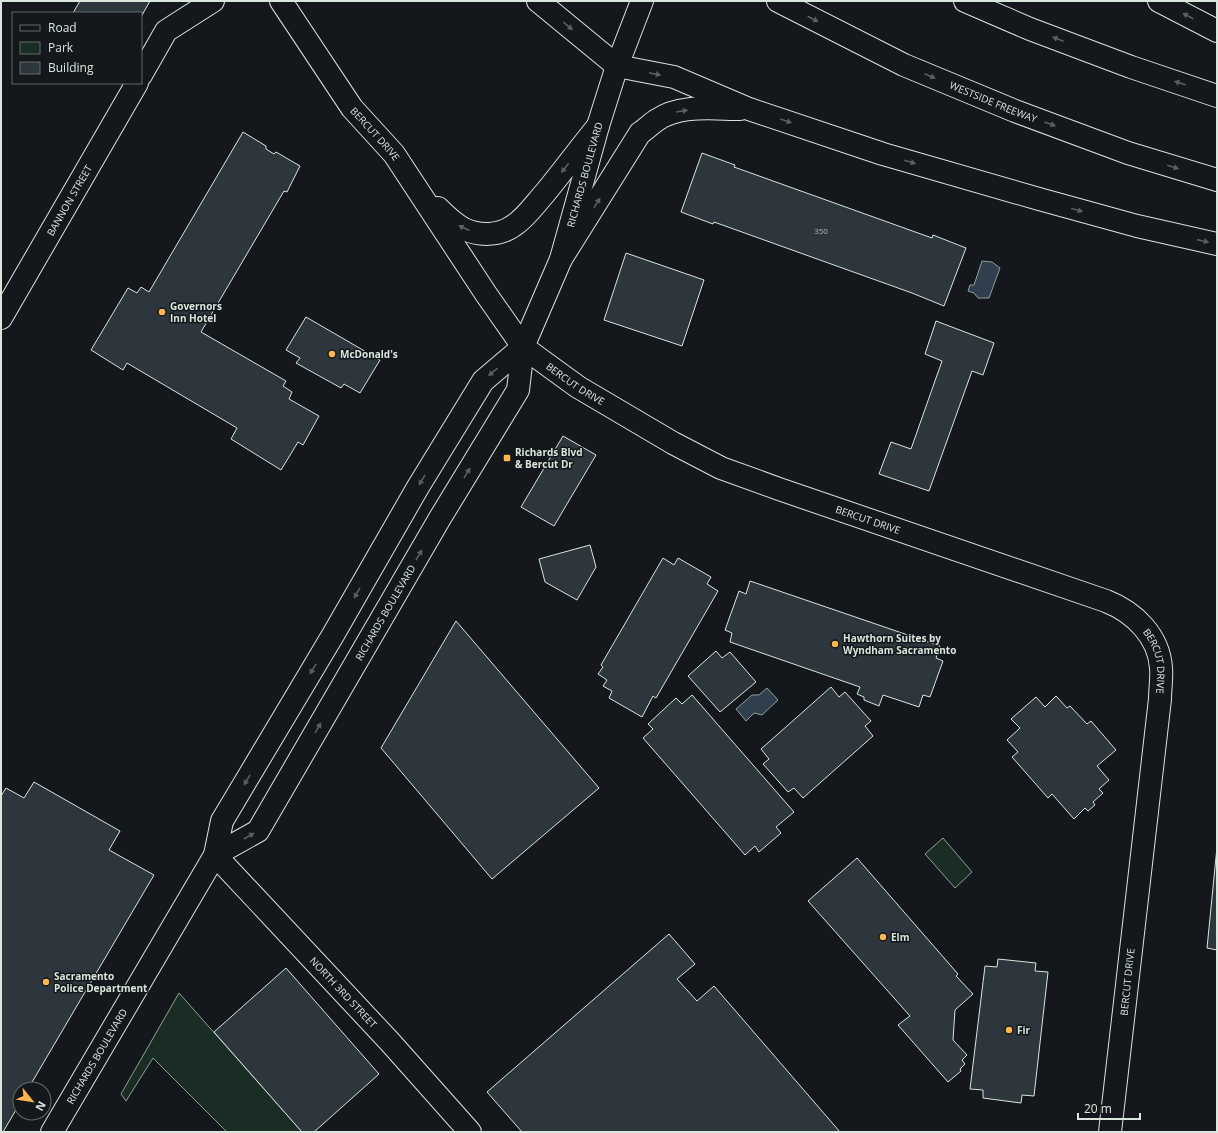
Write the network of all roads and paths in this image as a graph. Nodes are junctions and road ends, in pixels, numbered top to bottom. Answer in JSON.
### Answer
{"nodes":[{"id":1,"x":212,"y":1,"type":"edge"},
{"id":2,"x":281,"y":1,"type":"edge"},
{"id":3,"x":538,"y":1,"type":"edge"},
{"id":4,"x":642,"y":1,"type":"edge"},
{"id":5,"x":778,"y":1,"type":"edge"},
{"id":6,"x":964,"y":1,"type":"edge"},
{"id":7,"x":1159,"y":1,"type":"edge"},
{"id":8,"x":1217,"y":31,"type":"edge"},
{"id":9,"x":617,"y":66,"type":"junction"},
{"id":10,"x":142,"y":73,"type":"edge"},
{"id":11,"x":135,"y":84,"type":"edge"},
{"id":12,"x":1217,"y":96,"type":"edge"},
{"id":13,"x":749,"y":109,"type":"junction"},
{"id":14,"x":598,"y":126,"type":"junction"},
{"id":15,"x":1217,"y":180,"type":"edge"},
{"id":16,"x":416,"y":186,"type":"junction"},
{"id":17,"x":1217,"y":244,"type":"edge"},
{"id":18,"x":561,"y":259,"type":"junction"},
{"id":19,"x":1,"y":318,"type":"edge"},
{"id":20,"x":523,"y":347,"type":"junction"},
{"id":21,"x":215,"y":856,"type":"junction"},
{"id":22,"x":52,"y":1132,"type":"edge"},
{"id":23,"x":470,"y":1132,"type":"edge"},
{"id":24,"x":1110,"y":1132,"type":"edge"}],
"edges":[{"from":1,"to":10,"type":"main road"},
{"from":2,"to":16,"type":"main road","name":"BERCUT DRIVE"},
{"from":3,"to":9,"type":"main road","one_way":true},
{"from":4,"to":9,"type":"main road","name":"RICHARDS BOULEVARD"},
{"from":5,"to":15,"type":"main road","name":"WESTSIDE FREEWAY","one_way":true},
{"from":12,"to":6,"type":"main road","one_way":true},
{"from":8,"to":7,"type":"main road","one_way":true},
{"from":9,"to":13,"type":"main road","one_way":true},
{"from":9,"to":14,"type":"main road","name":"RICHARDS BOULEVARD"},
{"from":11,"to":19,"type":"main road","name":"BANNON STREET"},
{"from":13,"to":17,"type":"main road","one_way":true},
{"from":18,"to":13,"type":"main road","one_way":true},
{"from":14,"to":16,"type":"main road","one_way":true},
{"from":14,"to":18,"type":"main road","name":"RICHARDS BOULEVARD"},
{"from":16,"to":20,"type":"main road","name":"BERCUT DRIVE"},
{"from":18,"to":20,"type":"main road","name":"RICHARDS BOULEVARD"},
{"from":20,"to":21,"type":"main road","name":"RICHARDS BOULEVARD","one_way":true},
{"from":21,"to":20,"type":"main road","name":"RICHARDS BOULEVARD","one_way":true},
{"from":20,"to":24,"type":"main road","name":"BERCUT DRIVE"},
{"from":21,"to":22,"type":"main road","name":"RICHARDS BOULEVARD"},
{"from":21,"to":23,"type":"main road","name":"NORTH 3RD STREET"}]}
